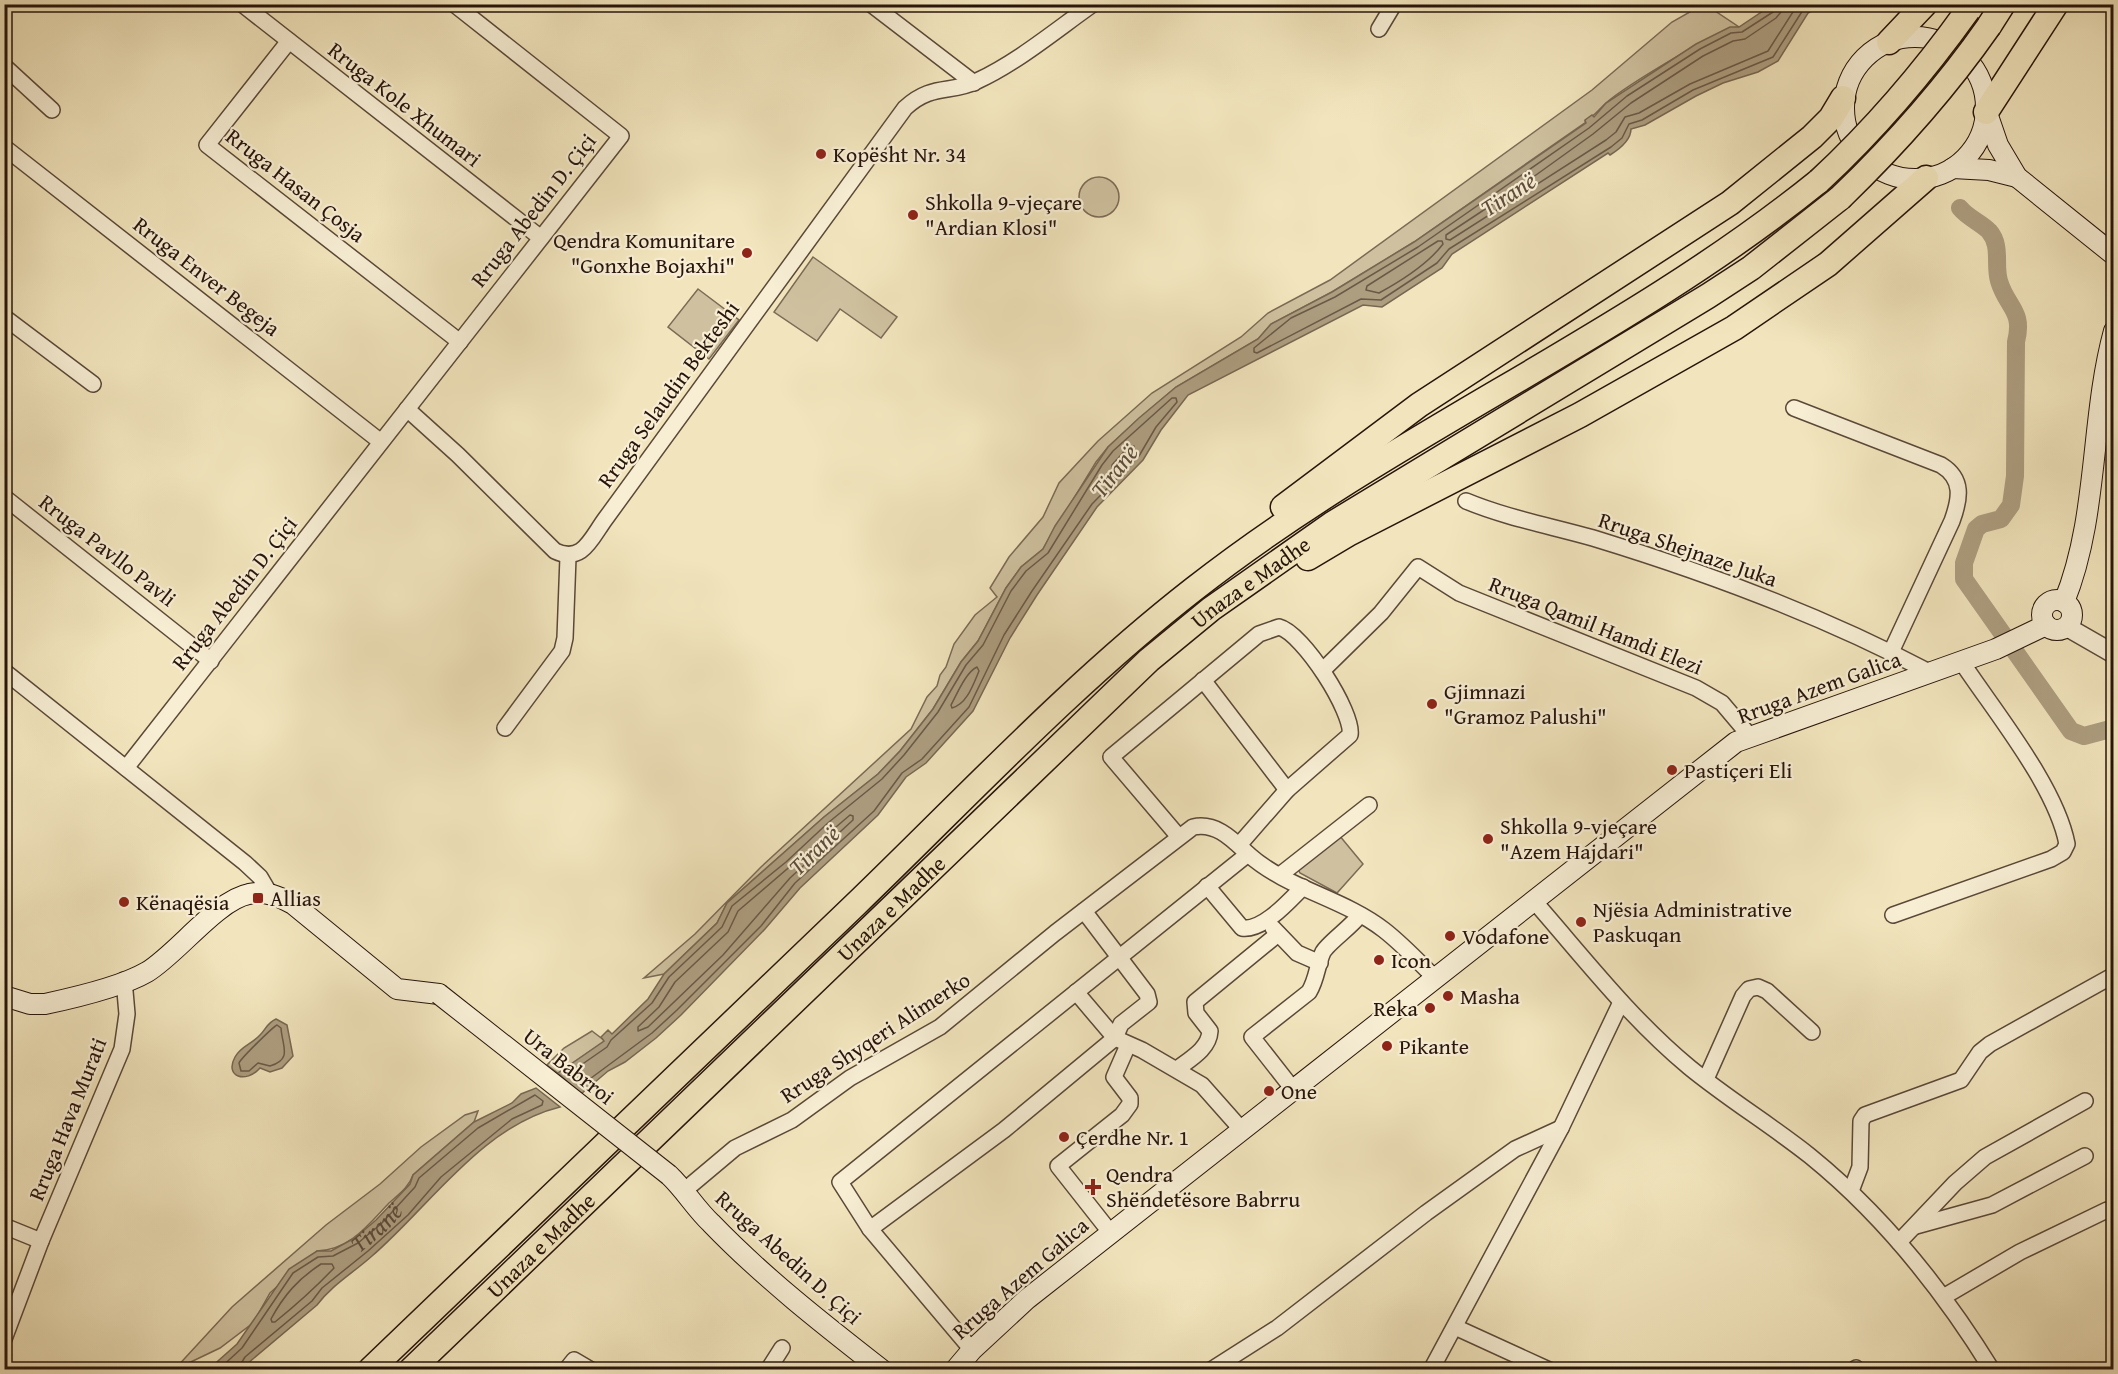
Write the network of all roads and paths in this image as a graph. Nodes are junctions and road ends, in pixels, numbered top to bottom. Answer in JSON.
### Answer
{"nodes":[{"id":1,"x":242,"y":4,"type":"edge"},
{"id":2,"x":454,"y":4,"type":"edge"},
{"id":3,"x":871,"y":4,"type":"edge"},
{"id":4,"x":1093,"y":4,"type":"edge"},
{"id":5,"x":1394,"y":4,"type":"edge"},
{"id":6,"x":1925,"y":4,"type":"edge"},
{"id":7,"x":2003,"y":4,"type":"edge"},
{"id":8,"x":2056,"y":4,"type":"edge"},
{"id":9,"x":1970,"y":7,"type":"edge"},
{"id":10,"x":1379,"y":28,"type":"dead end"},
{"id":11,"x":289,"y":41,"type":"junction"},
{"id":12,"x":1889,"y":42,"type":"junction"},
{"id":13,"x":4,"y":66,"type":"edge"},
{"id":14,"x":974,"y":83,"type":"junction"},
{"id":15,"x":1844,"y":98,"type":"junction"},
{"id":16,"x":52,"y":110,"type":"dead end"},
{"id":17,"x":1986,"y":112,"type":"junction"},
{"id":18,"x":4,"y":147,"type":"edge"},
{"id":19,"x":1953,"y":168,"type":"junction"},
{"id":20,"x":2017,"y":177,"type":"junction"},
{"id":21,"x":1926,"y":178,"type":"junction"},
{"id":22,"x":541,"y":238,"type":"junction"},
{"id":23,"x":2114,"y":255,"type":"edge"},
{"id":24,"x":4,"y":317,"type":"edge"},
{"id":25,"x":2114,"y":331,"type":"edge"},
{"id":26,"x":460,"y":342,"type":"junction"},
{"id":27,"x":93,"y":384,"type":"dead end"},
{"id":28,"x":1794,"y":408,"type":"dead end"},
{"id":29,"x":407,"y":409,"type":"junction"},
{"id":30,"x":381,"y":442,"type":"junction"},
{"id":31,"x":4,"y":497,"type":"edge"},
{"id":32,"x":1466,"y":501,"type":"dead end"},
{"id":33,"x":568,"y":557,"type":"junction"},
{"id":34,"x":2064,"y":602,"type":"junction"},
{"id":35,"x":2046,"y":625,"type":"junction"},
{"id":36,"x":2067,"y":627,"type":"junction"},
{"id":37,"x":1890,"y":652,"type":"junction"},
{"id":38,"x":2114,"y":654,"type":"edge"},
{"id":39,"x":211,"y":661,"type":"junction"},
{"id":40,"x":1961,"y":661,"type":"junction"},
{"id":41,"x":1323,"y":670,"type":"junction"},
{"id":42,"x":4,"y":671,"type":"edge"},
{"id":43,"x":1929,"y":672,"type":"junction"},
{"id":44,"x":1203,"y":680,"type":"junction"},
{"id":45,"x":505,"y":728,"type":"dead end"},
{"id":46,"x":1749,"y":735,"type":"junction"},
{"id":47,"x":126,"y":768,"type":"junction"},
{"id":48,"x":1287,"y":790,"type":"junction"},
{"id":49,"x":1369,"y":805,"type":"dead end"},
{"id":50,"x":924,"y":837,"type":"junction"},
{"id":51,"x":1179,"y":837,"type":"junction"},
{"id":52,"x":1243,"y":849,"type":"junction"},
{"id":53,"x":950,"y":854,"type":"junction"},
{"id":54,"x":1280,"y":875,"type":"junction"},
{"id":55,"x":1207,"y":886,"type":"junction"},
{"id":56,"x":1303,"y":887,"type":"junction"},
{"id":57,"x":270,"y":894,"type":"junction"},
{"id":58,"x":1534,"y":901,"type":"junction"},
{"id":59,"x":1084,"y":911,"type":"junction"},
{"id":60,"x":1360,"y":915,"type":"junction"},
{"id":61,"x":1893,"y":915,"type":"dead end"},
{"id":62,"x":1266,"y":920,"type":"junction"},
{"id":63,"x":1278,"y":934,"type":"junction"},
{"id":64,"x":1119,"y":956,"type":"junction"},
{"id":65,"x":1320,"y":963,"type":"junction"},
{"id":66,"x":2114,"y":975,"type":"edge"},
{"id":67,"x":1434,"y":977,"type":"junction"},
{"id":68,"x":124,"y":980,"type":"junction"},
{"id":69,"x":1076,"y":992,"type":"junction"},
{"id":70,"x":4,"y":996,"type":"edge"},
{"id":71,"x":1621,"y":1002,"type":"junction"},
{"id":72,"x":1812,"y":1032,"type":"dead end"},
{"id":73,"x":1121,"y":1041,"type":"junction"},
{"id":74,"x":1177,"y":1070,"type":"junction"},
{"id":75,"x":1706,"y":1079,"type":"junction"},
{"id":76,"x":1292,"y":1088,"type":"junction"},
{"id":77,"x":2085,"y":1101,"type":"dead end"},
{"id":78,"x":1561,"y":1128,"type":"junction"},
{"id":79,"x":1241,"y":1129,"type":"junction"},
{"id":80,"x":2085,"y":1156,"type":"dead end"},
{"id":81,"x":669,"y":1175,"type":"joint"},
{"id":82,"x":685,"y":1190,"type":"junction"},
{"id":83,"x":1851,"y":1191,"type":"junction"},
{"id":84,"x":2108,"y":1210,"type":"dead end"},
{"id":85,"x":4,"y":1226,"type":"edge"},
{"id":86,"x":1916,"y":1226,"type":"junction"},
{"id":87,"x":870,"y":1228,"type":"junction"},
{"id":88,"x":1110,"y":1232,"type":"junction"},
{"id":89,"x":41,"y":1241,"type":"junction"},
{"id":90,"x":1899,"y":1242,"type":"junction"},
{"id":91,"x":1945,"y":1296,"type":"junction"},
{"id":92,"x":1455,"y":1328,"type":"junction"},
{"id":93,"x":4,"y":1339,"type":"edge"},
{"id":94,"x":782,"y":1348,"type":"dead end"},
{"id":95,"x":972,"y":1350,"type":"junction"},
{"id":96,"x":570,"y":1364,"type":"edge"},
{"id":97,"x":370,"y":1370,"type":"edge"},
{"id":98,"x":411,"y":1370,"type":"edge"},
{"id":99,"x":591,"y":1370,"type":"edge"},
{"id":100,"x":768,"y":1370,"type":"edge"},
{"id":101,"x":882,"y":1370,"type":"edge"},
{"id":102,"x":955,"y":1370,"type":"edge"},
{"id":103,"x":1210,"y":1370,"type":"edge"},
{"id":104,"x":1431,"y":1370,"type":"edge"},
{"id":105,"x":1549,"y":1370,"type":"edge"},
{"id":106,"x":1992,"y":1370,"type":"edge"}],
"edges":[{"from":1,"to":11,"type":"street","name":"Rruga Kole Xhumari"},
{"from":2,"to":22,"type":"street","name":"Rruga Abedin D. Çiçi"},
{"from":3,"to":14,"type":"street"},
{"from":4,"to":14,"type":"street","name":"Rruga Selaudin Bekteshi"},
{"from":5,"to":10,"type":"street"},
{"from":6,"to":12,"type":"highway"},
{"from":7,"to":53,"type":"highway","name":"Unaza e Madhe","bridge":true},
{"from":8,"to":17,"type":"highway"},
{"from":9,"to":50,"type":"highway","bridge":true},
{"from":11,"to":22,"type":"street","name":"Rruga Kole Xhumari"},
{"from":11,"to":26,"type":"street","name":"Rruga Hasan Çosja"},
{"from":12,"to":15,"type":"main road"},
{"from":12,"to":17,"type":"main road"},
{"from":13,"to":16,"type":"street"},
{"from":14,"to":33,"type":"street","name":"Rruga Selaudin Bekteshi"},
{"from":15,"to":21,"type":"main road"},
{"from":15,"to":50,"type":"highway"},
{"from":17,"to":19,"type":"main road"},
{"from":17,"to":20,"type":"main road"},
{"from":18,"to":30,"type":"street","name":"Rruga Enver Begeja"},
{"from":19,"to":20,"type":"main road"},
{"from":19,"to":21,"type":"main road"},
{"from":20,"to":23,"type":"main road"},
{"from":21,"to":53,"type":"highway"},
{"from":22,"to":26,"type":"street","name":"Rruga Abedin D. Çiçi"},
{"from":24,"to":27,"type":"street"},
{"from":25,"to":34,"type":"main road"},
{"from":26,"to":29,"type":"street","name":"Rruga Abedin D. Çiçi"},
{"from":28,"to":37,"type":"street"},
{"from":29,"to":30,"type":"street","name":"Rruga Abedin D. Çiçi"},
{"from":29,"to":33,"type":"street"},
{"from":30,"to":39,"type":"street","name":"Rruga Abedin D. Çiçi"},
{"from":31,"to":39,"type":"street","name":"Rruga Pavllo Pavli"},
{"from":32,"to":37,"type":"street","name":"Rruga Shejnaze Juka"},
{"from":33,"to":45,"type":"street"},
{"from":34,"to":35,"type":"main road"},
{"from":34,"to":36,"type":"main road"},
{"from":35,"to":36,"type":"main road"},
{"from":35,"to":40,"type":"main road","name":"Rruga Azem Galica"},
{"from":36,"to":38,"type":"street"},
{"from":37,"to":43,"type":"street","name":"Rruga Shejnaze Juka"},
{"from":39,"to":47,"type":"street","name":"Rruga Abedin D. Çiçi"},
{"from":40,"to":43,"type":"main road","name":"Rruga Azem Galica"},
{"from":40,"to":61,"type":"street"},
{"from":41,"to":44,"type":"street"},
{"from":41,"to":46,"type":"street","name":"Rruga Qamil Hamdi Elezi"},
{"from":41,"to":48,"type":"street"},
{"from":42,"to":47,"type":"street"},
{"from":43,"to":46,"type":"main road","name":"Rruga Azem Galica"},
{"from":44,"to":48,"type":"street"},
{"from":44,"to":51,"type":"street"},
{"from":46,"to":58,"type":"main road","name":"Rruga Azem Galica"},
{"from":47,"to":57,"type":"street"},
{"from":48,"to":52,"type":"street"},
{"from":49,"to":54,"type":"street"},
{"from":50,"to":97,"type":"highway"},
{"from":51,"to":52,"type":"street","name":"Rruga Shyqeri Alimerko"},
{"from":51,"to":59,"type":"street","name":"Rruga Shyqeri Alimerko"},
{"from":52,"to":54,"type":"street"},
{"from":52,"to":55,"type":"street"},
{"from":53,"to":98,"type":"highway","name":"Unaza e Madhe"},
{"from":54,"to":56,"type":"street"},
{"from":55,"to":62,"type":"street"},
{"from":55,"to":64,"type":"street"},
{"from":56,"to":60,"type":"street"},
{"from":56,"to":62,"type":"street"},
{"from":57,"to":68,"type":"main road"},
{"from":57,"to":81,"type":"main road","name":"Ura Babrroi","bridge":true},
{"from":58,"to":67,"type":"main road","name":"Rruga Azem Galica"},
{"from":58,"to":71,"type":"street"},
{"from":59,"to":64,"type":"street"},
{"from":59,"to":82,"type":"street","name":"Rruga Shyqeri Alimerko"},
{"from":60,"to":65,"type":"street"},
{"from":60,"to":67,"type":"street"},
{"from":62,"to":63,"type":"street"},
{"from":63,"to":65,"type":"street"},
{"from":63,"to":74,"type":"street"},
{"from":64,"to":69,"type":"street"},
{"from":64,"to":73,"type":"street"},
{"from":65,"to":76,"type":"street"},
{"from":66,"to":83,"type":"street"},
{"from":67,"to":76,"type":"main road","name":"Rruga Azem Galica"},
{"from":68,"to":70,"type":"main road"},
{"from":68,"to":89,"type":"street","name":"Rruga Hava Murati"},
{"from":69,"to":73,"type":"street"},
{"from":69,"to":87,"type":"street"},
{"from":71,"to":75,"type":"street"},
{"from":71,"to":78,"type":"street"},
{"from":72,"to":75,"type":"street"},
{"from":73,"to":74,"type":"street"},
{"from":73,"to":87,"type":"street"},
{"from":73,"to":88,"type":"street"},
{"from":74,"to":79,"type":"street"},
{"from":75,"to":83,"type":"street"},
{"from":76,"to":79,"type":"main road","name":"Rruga Azem Galica"},
{"from":77,"to":86,"type":"street"},
{"from":78,"to":92,"type":"street"},
{"from":78,"to":103,"type":"street"},
{"from":79,"to":88,"type":"main road","name":"Rruga Azem Galica"},
{"from":80,"to":86,"type":"street"},
{"from":81,"to":82,"type":"main road","name":"Rruga Abedin D. Çiçi"},
{"from":82,"to":101,"type":"main road","name":"Rruga Abedin D. Çiçi"},
{"from":83,"to":90,"type":"street"},
{"from":84,"to":91,"type":"street"},
{"from":85,"to":89,"type":"street"},
{"from":86,"to":90,"type":"street"},
{"from":87,"to":95,"type":"street"},
{"from":88,"to":95,"type":"main road","name":"Rruga Azem Galica"},
{"from":89,"to":93,"type":"street","name":"Rruga Hava Murati"},
{"from":90,"to":91,"type":"street"},
{"from":91,"to":106,"type":"street"},
{"from":92,"to":104,"type":"street"},
{"from":92,"to":105,"type":"street"},
{"from":94,"to":100,"type":"street"},
{"from":95,"to":102,"type":"main road","name":"Rruga Azem Galica"},
{"from":96,"to":99,"type":"street"}]}
